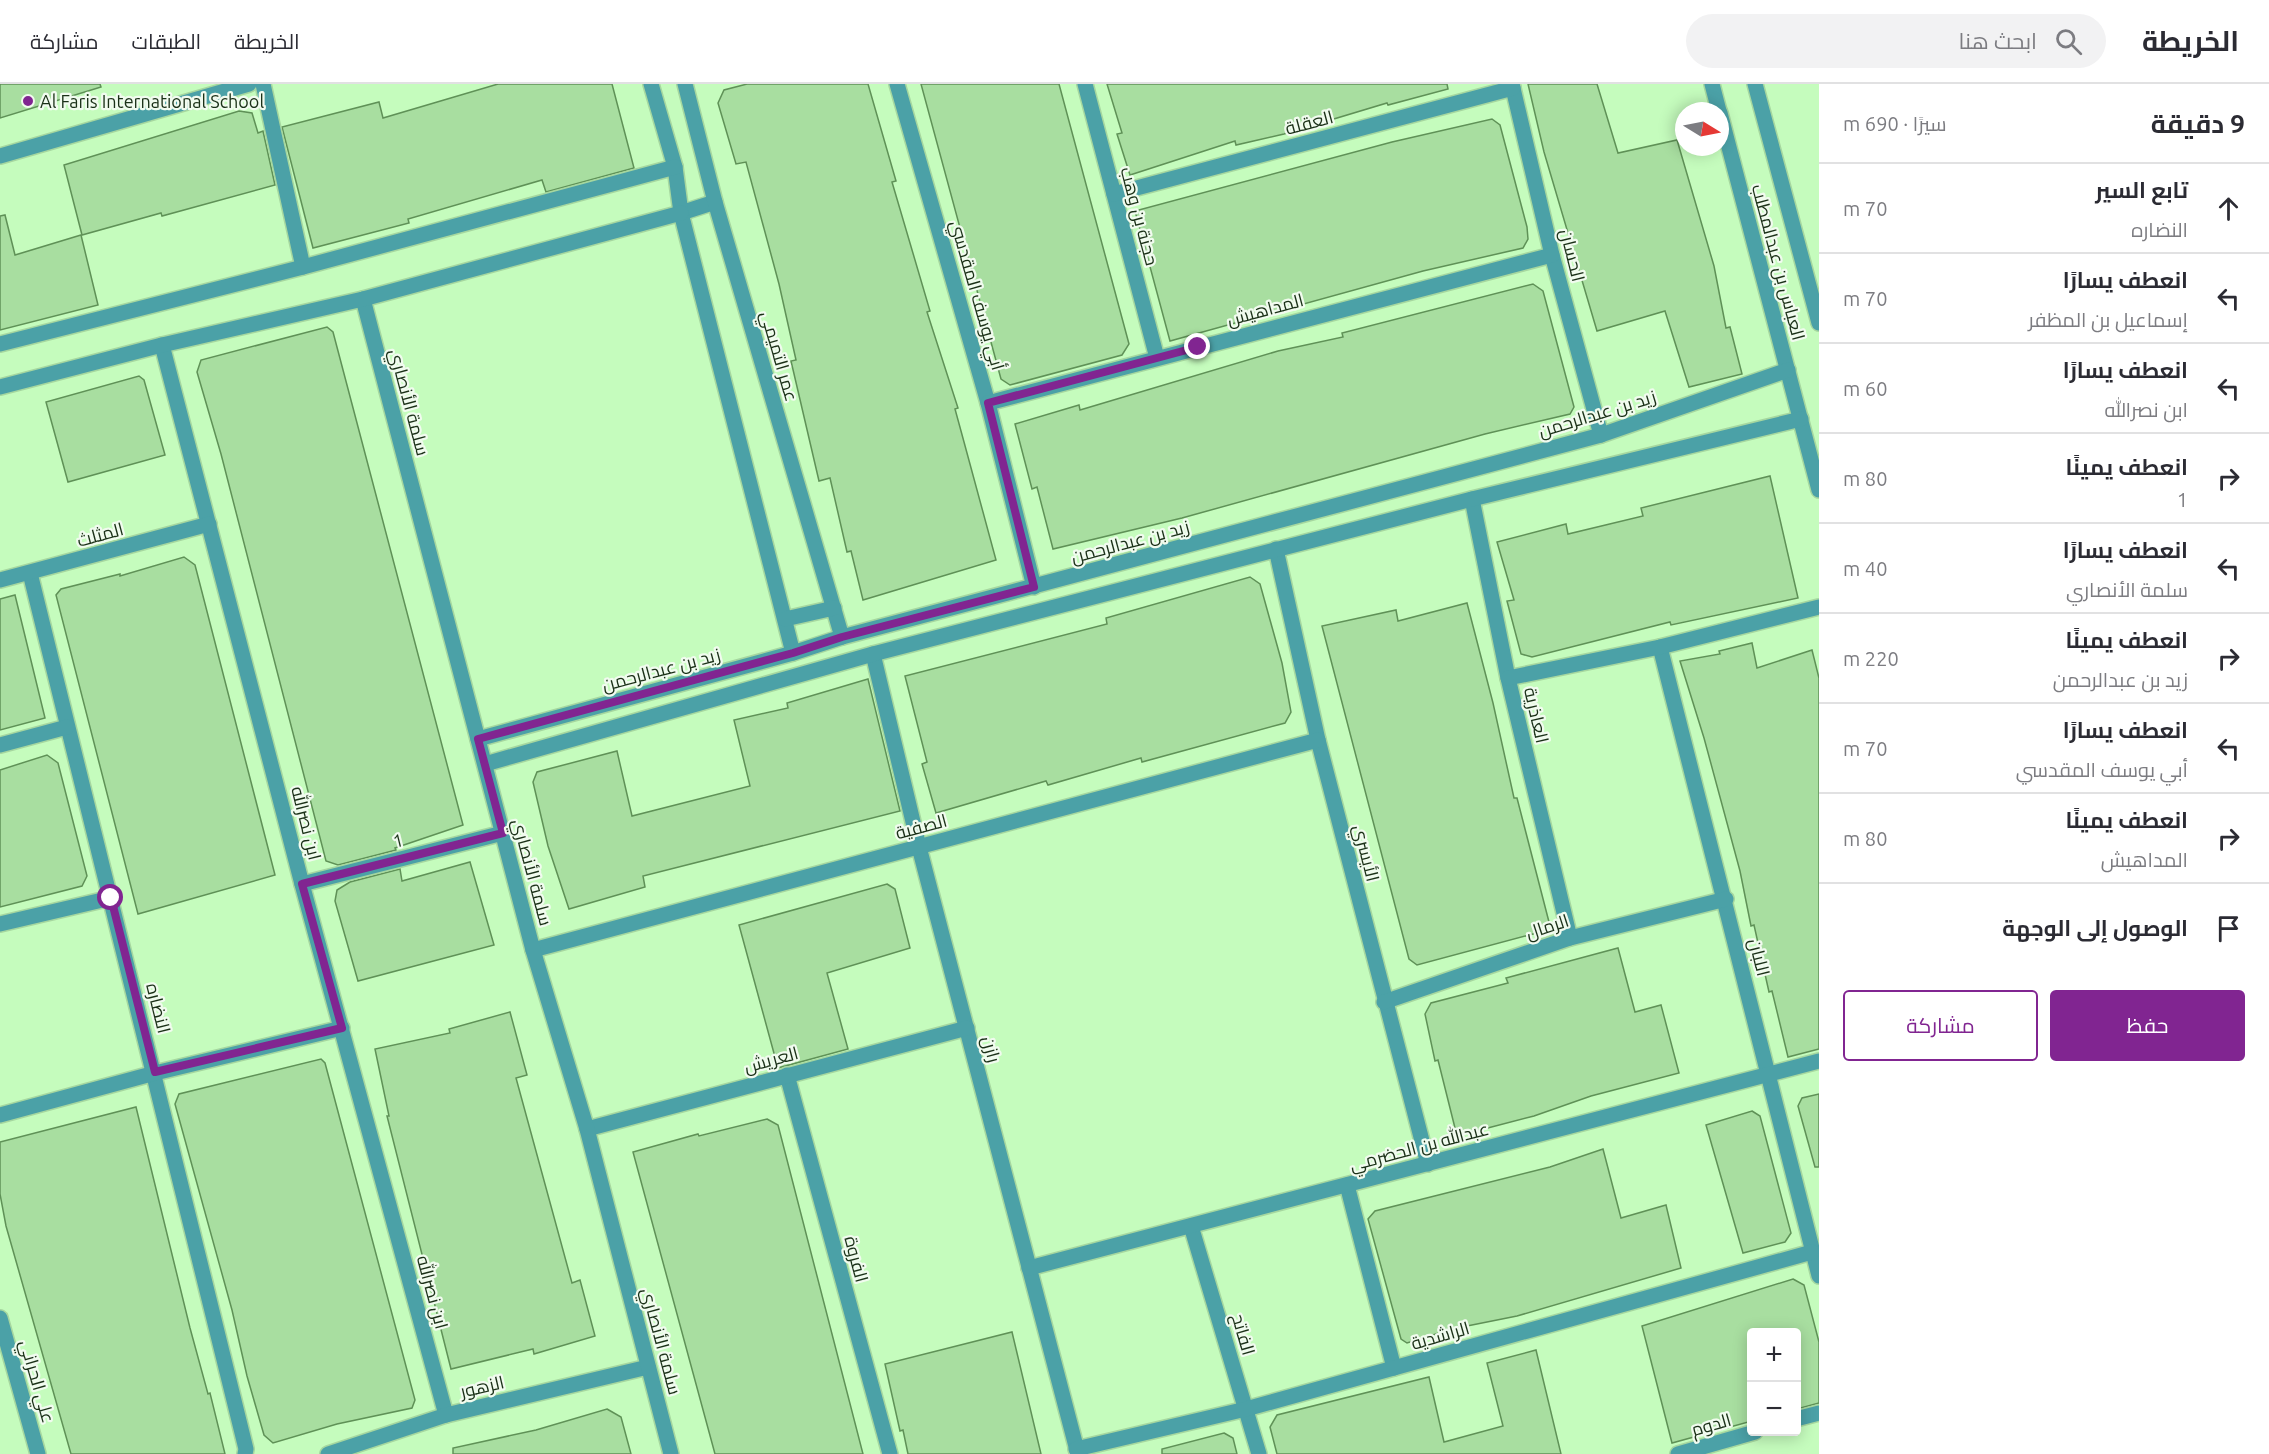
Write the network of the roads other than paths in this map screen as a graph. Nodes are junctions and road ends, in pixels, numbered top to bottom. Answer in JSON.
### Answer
{"nodes":[{"id":1,"x":249,"y":84,"type":"edge"},
{"id":2,"x":263,"y":84,"type":"edge"},
{"id":3,"x":651,"y":84,"type":"edge"},
{"id":4,"x":897,"y":84,"type":"edge"},
{"id":5,"x":1085,"y":84,"type":"edge"},
{"id":6,"x":1712,"y":84,"type":"edge"},
{"id":7,"x":1755,"y":84,"type":"edge"},
{"id":8,"x":688,"y":85,"type":"edge"},
{"id":9,"x":1513,"y":86,"type":"edge"},
{"id":10,"x":1717,"y":102,"type":"edge"},
{"id":11,"x":1729,"y":146,"type":"edge"},
{"id":12,"x":0,"y":156,"type":"edge"},
{"id":13,"x":675,"y":167,"type":"junction"},
{"id":14,"x":1114,"y":194,"type":"junction"},
{"id":15,"x":715,"y":202,"type":"junction"},
{"id":16,"x":681,"y":213,"type":"junction"},
{"id":17,"x":1552,"y":255,"type":"junction"},
{"id":18,"x":303,"y":267,"type":"junction"},
{"id":19,"x":363,"y":299,"type":"junction"},
{"id":20,"x":1819,"y":322,"type":"edge"},
{"id":21,"x":0,"y":344,"type":"edge"},
{"id":22,"x":162,"y":345,"type":"junction"},
{"id":23,"x":1157,"y":358,"type":"junction"},
{"id":24,"x":1788,"y":370,"type":"junction"},
{"id":25,"x":0,"y":387,"type":"edge"},
{"id":26,"x":988,"y":403,"type":"junction"},
{"id":27,"x":1801,"y":419,"type":"junction"},
{"id":28,"x":1600,"y":435,"type":"junction"},
{"id":29,"x":1819,"y":490,"type":"edge"},
{"id":30,"x":1472,"y":499,"type":"junction"},
{"id":31,"x":209,"y":524,"type":"junction"},
{"id":32,"x":1276,"y":549,"type":"junction"},
{"id":33,"x":30,"y":573,"type":"junction"},
{"id":34,"x":0,"y":580,"type":"edge"},
{"id":35,"x":1034,"y":587,"type":"junction"},
{"id":36,"x":834,"y":608,"type":"junction"},
{"id":37,"x":1819,"y":608,"type":"edge"},
{"id":38,"x":785,"y":620,"type":"junction"},
{"id":39,"x":842,"y":637,"type":"junction"},
{"id":40,"x":1660,"y":647,"type":"junction"},
{"id":41,"x":793,"y":653,"type":"junction"},
{"id":42,"x":873,"y":654,"type":"junction"},
{"id":43,"x":1508,"y":678,"type":"junction"},
{"id":44,"x":67,"y":727,"type":"junction"},
{"id":45,"x":478,"y":739,"type":"junction"},
{"id":46,"x":1318,"y":740,"type":"junction"},
{"id":47,"x":0,"y":745,"type":"edge"},
{"id":48,"x":485,"y":764,"type":"junction"},
{"id":49,"x":503,"y":833,"type":"junction"},
{"id":50,"x":919,"y":847,"type":"junction"},
{"id":51,"x":302,"y":884,"type":"junction"},
{"id":52,"x":111,"y":898,"type":"junction"},
{"id":53,"x":1725,"y":899,"type":"junction"},
{"id":54,"x":0,"y":924,"type":"edge"},
{"id":55,"x":1570,"y":938,"type":"junction"},
{"id":56,"x":533,"y":950,"type":"junction"},
{"id":57,"x":1384,"y":1002,"type":"junction"},
{"id":58,"x":342,"y":1028,"type":"junction"},
{"id":59,"x":967,"y":1028,"type":"junction"},
{"id":60,"x":1819,"y":1061,"type":"edge"},
{"id":61,"x":155,"y":1072,"type":"junction"},
{"id":62,"x":787,"y":1075,"type":"junction"},
{"id":63,"x":1769,"y":1075,"type":"junction"},
{"id":64,"x":0,"y":1115,"type":"edge"},
{"id":65,"x":586,"y":1129,"type":"junction"},
{"id":66,"x":1428,"y":1164,"type":"junction"},
{"id":67,"x":1347,"y":1185,"type":"junction"},
{"id":68,"x":1191,"y":1226,"type":"junction"},
{"id":69,"x":1812,"y":1252,"type":"junction"},
{"id":70,"x":1029,"y":1268,"type":"junction"},
{"id":71,"x":1819,"y":1276,"type":"edge"},
{"id":72,"x":0,"y":1318,"type":"edge"},
{"id":73,"x":648,"y":1366,"type":"junction"},
{"id":74,"x":1394,"y":1368,"type":"junction"},
{"id":75,"x":1246,"y":1409,"type":"junction"},
{"id":76,"x":1819,"y":1413,"type":"edge"},
{"id":77,"x":446,"y":1415,"type":"junction"},
{"id":78,"x":1801,"y":1418,"type":"edge"},
{"id":79,"x":1747,"y":1433,"type":"edge"},
{"id":80,"x":1077,"y":1452,"type":"edge"},
{"id":81,"x":38,"y":1454,"type":"edge"},
{"id":82,"x":245,"y":1454,"type":"edge"},
{"id":83,"x":328,"y":1454,"type":"edge"},
{"id":84,"x":671,"y":1454,"type":"edge"},
{"id":85,"x":890,"y":1454,"type":"edge"},
{"id":86,"x":1259,"y":1454,"type":"edge"},
{"id":87,"x":1678,"y":1454,"type":"edge"}],
"edges":[{"from":1,"to":12,"type":"street"},
{"from":2,"to":18,"type":"street"},
{"from":3,"to":13,"type":"street"},
{"from":4,"to":26,"type":"street","name":"أبي يوسف المقدسي"},
{"from":5,"to":14,"type":"street","name":"حجنة بن وهب"},
{"from":6,"to":10,"type":"street","name":"العباس بن عبدالمطلب"},
{"from":7,"to":20,"type":"street","name":"العباس بن عبدالمطلب"},
{"from":8,"to":15,"type":"street","name":"عمر التميمي"},
{"from":9,"to":14,"type":"street","name":"العقلة"},
{"from":9,"to":17,"type":"street","name":"الحسان"},
{"from":11,"to":24,"type":"street","name":"العباس بن عبدالمطلب"},
{"from":13,"to":16,"type":"street"},
{"from":13,"to":18,"type":"street"},
{"from":14,"to":23,"type":"street","name":"حجنة بن وهب"},
{"from":15,"to":16,"type":"street"},
{"from":15,"to":36,"type":"street","name":"عمر التميمي"},
{"from":16,"to":19,"type":"street"},
{"from":16,"to":38,"type":"street"},
{"from":17,"to":23,"type":"street","name":"المداهيش"},
{"from":17,"to":28,"type":"street","name":"الحسان"},
{"from":18,"to":21,"type":"street"},
{"from":19,"to":22,"type":"street"},
{"from":19,"to":45,"type":"street","name":"سلمة الأنصاري"},
{"from":22,"to":25,"type":"street"},
{"from":22,"to":31,"type":"street","name":"ابن نصرالله"},
{"from":23,"to":26,"type":"street","name":"المداهيش"},
{"from":24,"to":27,"type":"street","name":"العباس بن عبدالمطلب"},
{"from":24,"to":28,"type":"street","name":"زيد بن عبدالرحمن"},
{"from":26,"to":35,"type":"street","name":"أبي يوسف المقدسي"},
{"from":27,"to":29,"type":"street","name":"العباس بن عبدالمطلب"},
{"from":27,"to":30,"type":"street"},
{"from":28,"to":35,"type":"street","name":"زيد بن عبدالرحمن"},
{"from":30,"to":32,"type":"street"},
{"from":30,"to":43,"type":"street","name":"العاذرية"},
{"from":31,"to":33,"type":"street","name":"المثلث"},
{"from":31,"to":51,"type":"street","name":"ابن نصرالله"},
{"from":32,"to":42,"type":"street"},
{"from":32,"to":46,"type":"street","name":"الأيسري"},
{"from":33,"to":34,"type":"street","name":"المثلث"},
{"from":33,"to":44,"type":"street","name":"النضاره"},
{"from":35,"to":39,"type":"street","name":"زيد بن عبدالرحمن"},
{"from":36,"to":38,"type":"street"},
{"from":36,"to":39,"type":"street","name":"عمر التميمي"},
{"from":37,"to":40,"type":"street"},
{"from":38,"to":41,"type":"street"},
{"from":39,"to":41,"type":"street","name":"زيد بن عبدالرحمن"},
{"from":40,"to":43,"type":"street"},
{"from":40,"to":53,"type":"street","name":"اللبان"},
{"from":41,"to":45,"type":"street","name":"زيد بن عبدالرحمن"},
{"from":42,"to":48,"type":"street"},
{"from":42,"to":50,"type":"street","name":"رازن"},
{"from":43,"to":55,"type":"street","name":"العاذرية"},
{"from":44,"to":47,"type":"street"},
{"from":44,"to":52,"type":"street","name":"النضاره"},
{"from":45,"to":48,"type":"street","name":"سلمة الأنصاري"},
{"from":46,"to":50,"type":"street","name":"الصفية"},
{"from":46,"to":57,"type":"street","name":"الأيسري"},
{"from":48,"to":49,"type":"street","name":"سلمة الأنصاري"},
{"from":49,"to":51,"type":"street","name":"1"},
{"from":49,"to":56,"type":"street","name":"سلمة الأنصاري"},
{"from":50,"to":56,"type":"street","name":"الصفية"},
{"from":50,"to":59,"type":"street","name":"رازن"},
{"from":51,"to":58,"type":"street","name":"ابن نصرالله"},
{"from":52,"to":54,"type":"street"},
{"from":52,"to":61,"type":"street","name":"النضاره"},
{"from":53,"to":55,"type":"street","name":"الرمال"},
{"from":53,"to":63,"type":"street","name":"اللبان"},
{"from":55,"to":57,"type":"street","name":"الرمال"},
{"from":56,"to":65,"type":"street","name":"سلمة الأنصاري"},
{"from":57,"to":66,"type":"street","name":"الأيسري"},
{"from":58,"to":61,"type":"street"},
{"from":58,"to":77,"type":"street","name":"ابن نصرالله"},
{"from":59,"to":62,"type":"street","name":"العريش"},
{"from":59,"to":70,"type":"street","name":"رازن"},
{"from":60,"to":63,"type":"street","name":"عبدالله بن الحضرمي"},
{"from":61,"to":64,"type":"street"},
{"from":61,"to":82,"type":"street","name":"النضاره"},
{"from":62,"to":65,"type":"street","name":"العريش"},
{"from":62,"to":85,"type":"street","name":"الفروة"},
{"from":63,"to":66,"type":"street","name":"عبدالله بن الحضرمي"},
{"from":63,"to":69,"type":"street","name":"اللبان"},
{"from":65,"to":73,"type":"street","name":"سلمة الأنصاري"},
{"from":66,"to":67,"type":"street","name":"عبدالله بن الحضرمي"},
{"from":67,"to":68,"type":"street","name":"عبدالله بن الحضرمي"},
{"from":67,"to":74,"type":"street"},
{"from":68,"to":70,"type":"street","name":"عبدالله بن الحضرمي"},
{"from":68,"to":75,"type":"street","name":"الفاتح"},
{"from":69,"to":71,"type":"street","name":"اللبان"},
{"from":69,"to":74,"type":"street","name":"الراشدية"},
{"from":70,"to":80,"type":"street","name":"رازن"},
{"from":72,"to":81,"type":"street","name":"علي الحراني"},
{"from":73,"to":77,"type":"street","name":"الزهور"},
{"from":73,"to":84,"type":"street","name":"سلمة الأنصاري"},
{"from":74,"to":75,"type":"street","name":"الراشدية"},
{"from":75,"to":80,"type":"street","name":"الراشدية"},
{"from":75,"to":86,"type":"street","name":"الفاتح"},
{"from":76,"to":78,"type":"street"},
{"from":77,"to":83,"type":"street","name":"الزهور"},
{"from":79,"to":87,"type":"street","name":"الدوم"}]}
